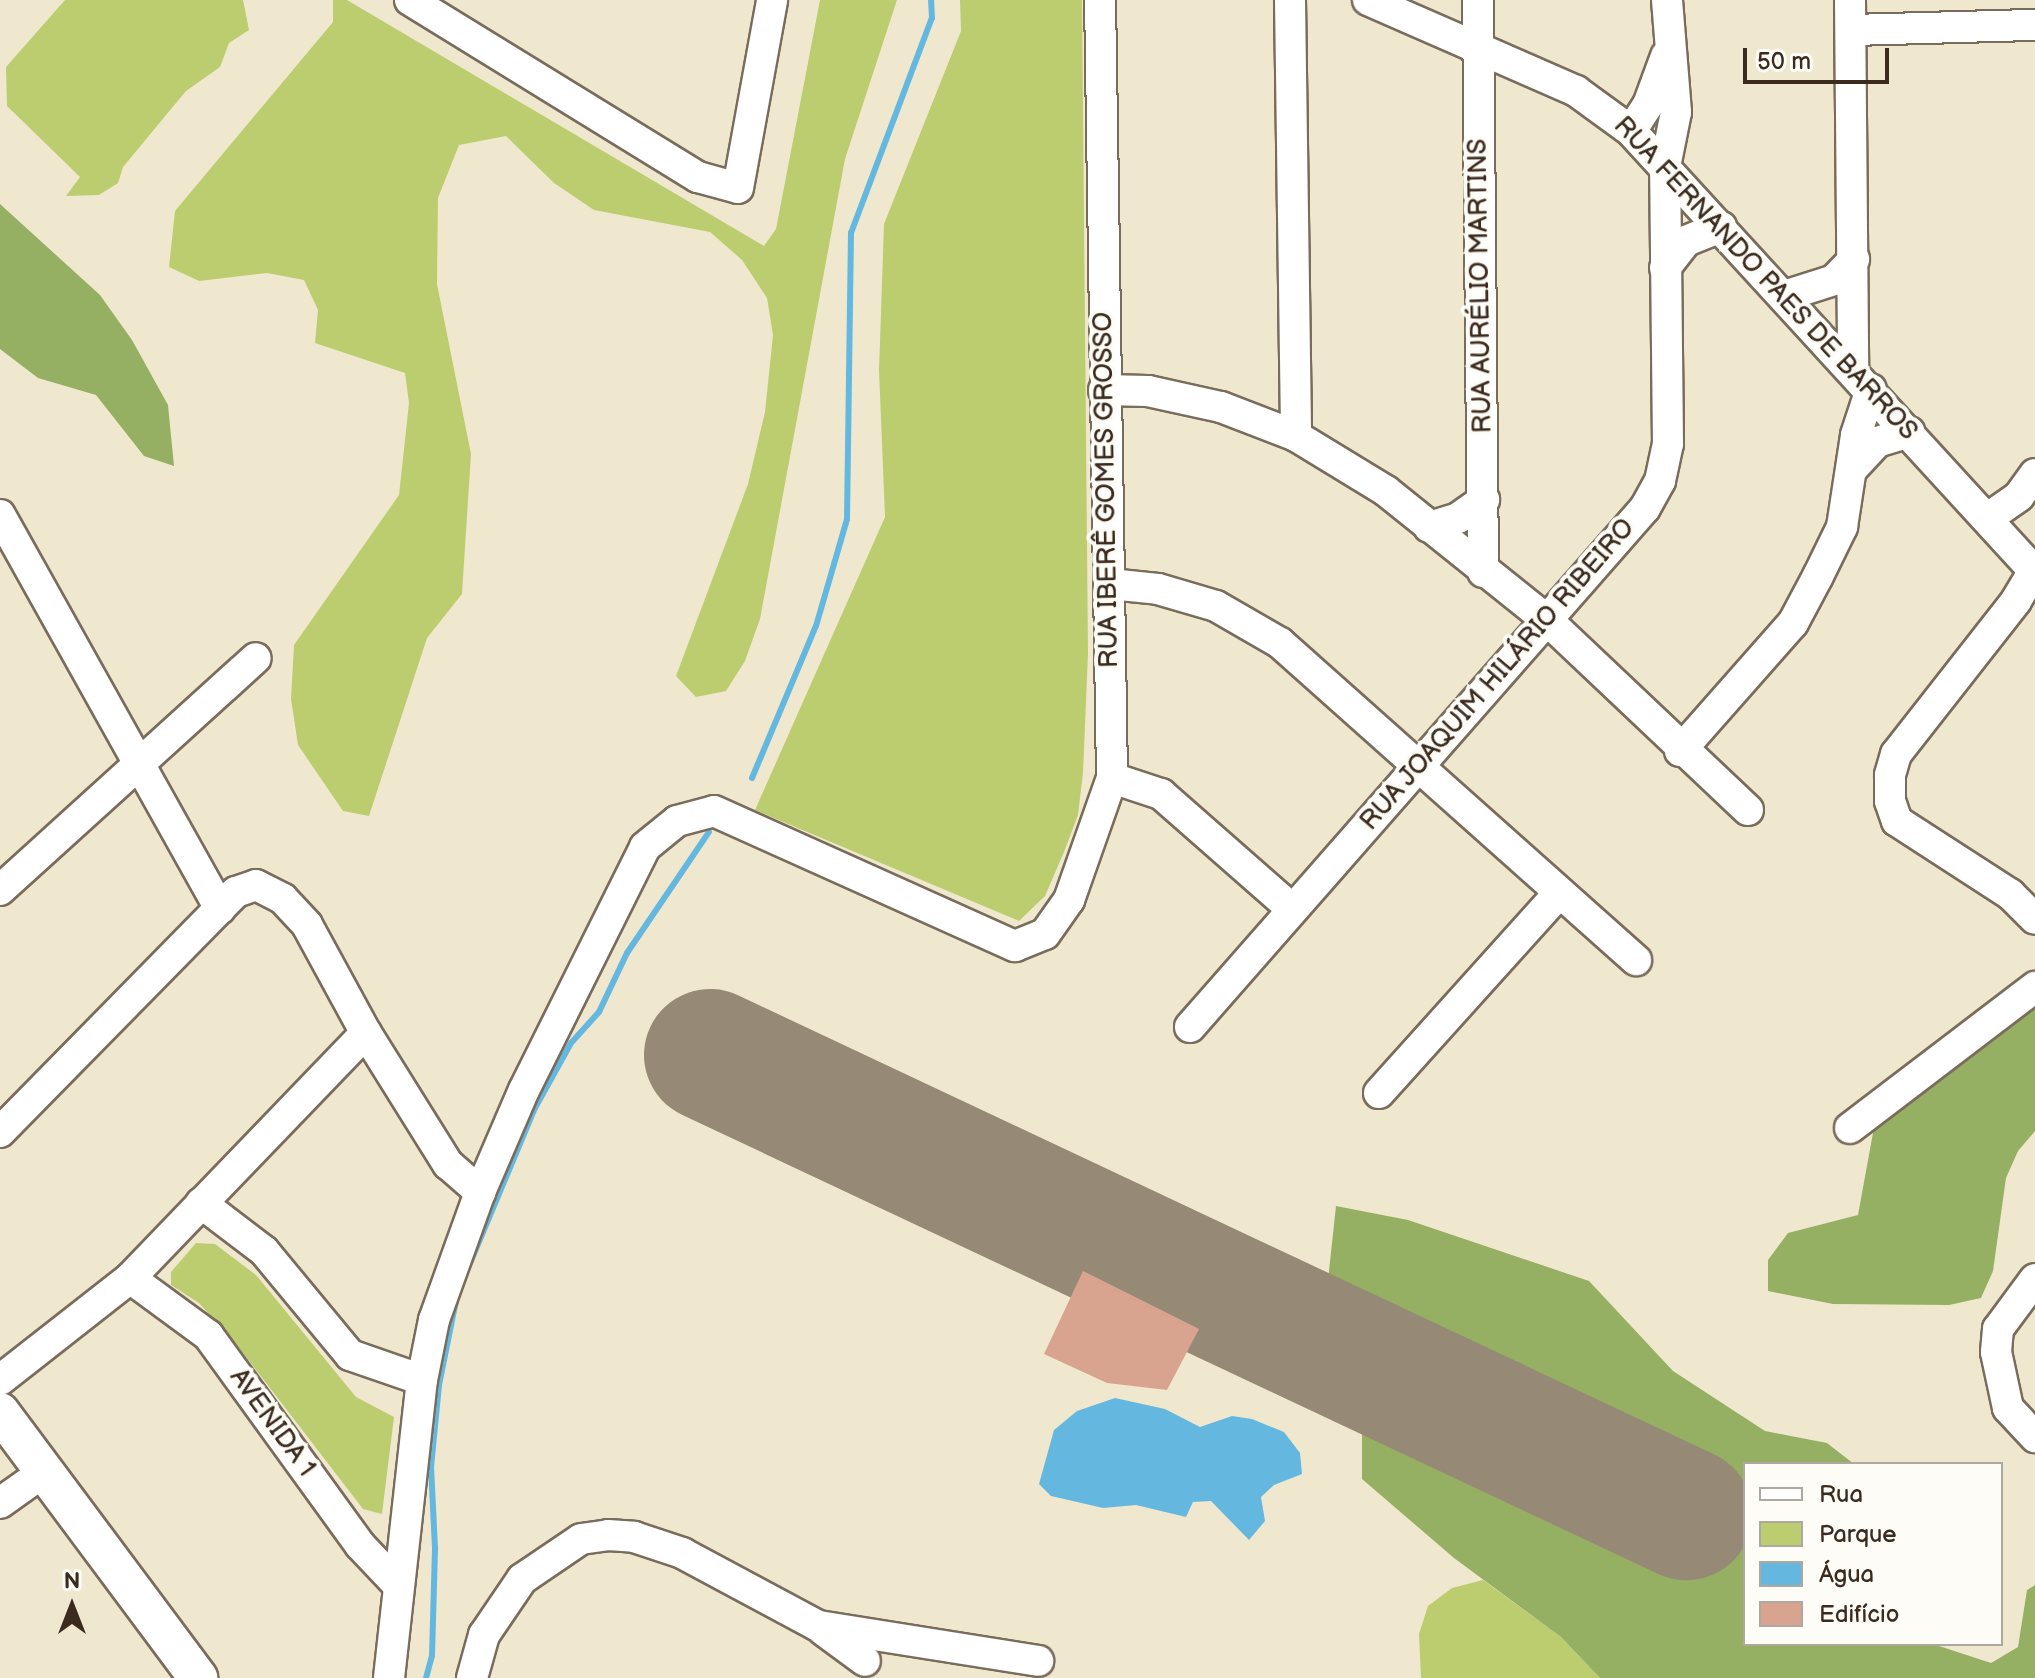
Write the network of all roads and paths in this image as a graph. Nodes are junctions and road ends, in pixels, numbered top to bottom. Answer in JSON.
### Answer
{"nodes":[{"id":1,"x":410,"y":0,"type":"edge"},
{"id":2,"x":772,"y":0,"type":"edge"},
{"id":3,"x":1100,"y":0,"type":"edge"},
{"id":4,"x":1290,"y":0,"type":"edge"},
{"id":5,"x":1368,"y":0,"type":"edge"},
{"id":6,"x":1478,"y":0,"type":"edge"},
{"id":7,"x":1667,"y":0,"type":"edge"},
{"id":8,"x":1851,"y":15,"type":"edge"},
{"id":9,"x":2035,"y":25,"type":"edge"},
{"id":10,"x":1478,"y":44,"type":"junction"},
{"id":11,"x":1670,"y":46,"type":"junction"},
{"id":12,"x":1631,"y":131,"type":"junction"},
{"id":13,"x":1665,"y":167,"type":"junction"},
{"id":14,"x":1721,"y":227,"type":"junction"},
{"id":15,"x":1854,"y":259,"type":"junction"},
{"id":16,"x":1665,"y":268,"type":"junction"},
{"id":17,"x":1784,"y":296,"type":"junction"},
{"id":18,"x":1862,"y":379,"type":"junction"},
{"id":19,"x":1104,"y":390,"type":"junction"},
{"id":20,"x":1910,"y":432,"type":"junction"},
{"id":21,"x":1296,"y":436,"type":"junction"},
{"id":22,"x":1852,"y":469,"type":"junction"},
{"id":23,"x":2035,"y":474,"type":"edge"},
{"id":24,"x":1484,"y":500,"type":"junction"},
{"id":25,"x":0,"y":515,"type":"edge"},
{"id":26,"x":1988,"y":518,"type":"junction"},
{"id":27,"x":1429,"y":527,"type":"junction"},
{"id":28,"x":2035,"y":571,"type":"edge"},
{"id":29,"x":1483,"y":572,"type":"junction"},
{"id":30,"x":1110,"y":584,"type":"junction"},
{"id":31,"x":1546,"y":619,"type":"junction"},
{"id":32,"x":256,"y":658,"type":"dead end"},
{"id":33,"x":1680,"y":751,"type":"junction"},
{"id":34,"x":143,"y":765,"type":"junction"},
{"id":35,"x":1418,"y":766,"type":"junction"},
{"id":36,"x":1112,"y":778,"type":"junction"},
{"id":37,"x":1748,"y":810,"type":"dead end"},
{"id":38,"x":0,"y":890,"type":"edge"},
{"id":39,"x":1559,"y":893,"type":"junction"},
{"id":40,"x":220,"y":909,"type":"junction"},
{"id":41,"x":1292,"y":909,"type":"junction"},
{"id":42,"x":2035,"y":919,"type":"edge"},
{"id":43,"x":1636,"y":960,"type":"dead end"},
{"id":44,"x":2035,"y":987,"type":"edge"},
{"id":45,"x":1190,"y":1027,"type":"dead end"},
{"id":46,"x":366,"y":1033,"type":"junction"},
{"id":47,"x":1379,"y":1093,"type":"dead end"},
{"id":48,"x":1850,"y":1128,"type":"dead end"},
{"id":49,"x":0,"y":1132,"type":"edge"},
{"id":50,"x":480,"y":1192,"type":"junction"},
{"id":51,"x":201,"y":1203,"type":"junction"},
{"id":52,"x":130,"y":1278,"type":"junction"},
{"id":53,"x":2035,"y":1279,"type":"edge"},
{"id":54,"x":0,"y":1380,"type":"edge"},
{"id":55,"x":422,"y":1380,"type":"junction"},
{"id":56,"x":0,"y":1412,"type":"edge"},
{"id":57,"x":2035,"y":1437,"type":"edge"},
{"id":58,"x":45,"y":1471,"type":"junction"},
{"id":59,"x":0,"y":1503,"type":"edge"},
{"id":60,"x":398,"y":1585,"type":"junction"},
{"id":61,"x":818,"y":1626,"type":"junction"},
{"id":62,"x":865,"y":1661,"type":"dead end"},
{"id":63,"x":1038,"y":1661,"type":"dead end"},
{"id":64,"x":198,"y":1678,"type":"edge"},
{"id":65,"x":389,"y":1678,"type":"edge"},
{"id":66,"x":472,"y":1678,"type":"edge"}],
"edges":[{"from":1,"to":2,"type":"street"},
{"from":3,"to":19,"type":"street","name":"RUA IBERÊ GOMES GROSSO"},
{"from":4,"to":21,"type":"street"},
{"from":5,"to":10,"type":"street","name":"RUA FERNANDO PAES DE BARROS"},
{"from":6,"to":10,"type":"street","name":"RUA AURÉLIO MARTINS"},
{"from":7,"to":11,"type":"street","name":"RUA JOAQUIM HILÁRIO RIBEIRO"},
{"from":8,"to":9,"type":"street"},
{"from":8,"to":15,"type":"street"},
{"from":10,"to":12,"type":"street","name":"RUA FERNANDO PAES DE BARROS"},
{"from":10,"to":24,"type":"street","name":"RUA AURÉLIO MARTINS"},
{"from":11,"to":12,"type":"street","name":"RUA JOAQUIM HILÁRIO RIBEIRO"},
{"from":11,"to":13,"type":"street","name":"RUA JOAQUIM HILÁRIO RIBEIRO"},
{"from":12,"to":13,"type":"street","name":"RUA FERNANDO PAES DE BARROS"},
{"from":13,"to":14,"type":"street","name":"RUA FERNANDO PAES DE BARROS"},
{"from":13,"to":16,"type":"street","name":"RUA JOAQUIM HILÁRIO RIBEIRO"},
{"from":14,"to":16,"type":"street"},
{"from":14,"to":17,"type":"street","name":"RUA FERNANDO PAES DE BARROS"},
{"from":15,"to":17,"type":"street"},
{"from":15,"to":18,"type":"street"},
{"from":16,"to":31,"type":"street","name":"RUA JOAQUIM HILÁRIO RIBEIRO"},
{"from":17,"to":18,"type":"street","name":"RUA FERNANDO PAES DE BARROS"},
{"from":18,"to":20,"type":"street","name":"RUA FERNANDO PAES DE BARROS"},
{"from":18,"to":22,"type":"street"},
{"from":19,"to":21,"type":"street"},
{"from":19,"to":30,"type":"street","name":"RUA IBERÊ GOMES GROSSO"},
{"from":20,"to":22,"type":"street"},
{"from":20,"to":26,"type":"street","name":"RUA FERNANDO PAES DE BARROS"},
{"from":21,"to":27,"type":"street"},
{"from":22,"to":33,"type":"street"},
{"from":23,"to":26,"type":"street"},
{"from":24,"to":27,"type":"street"},
{"from":24,"to":29,"type":"street","name":"RUA AURÉLIO MARTINS"},
{"from":25,"to":34,"type":"street"},
{"from":26,"to":28,"type":"street","name":"RUA FERNANDO PAES DE BARROS"},
{"from":27,"to":29,"type":"street"},
{"from":28,"to":42,"type":"street"},
{"from":29,"to":31,"type":"street"},
{"from":30,"to":35,"type":"street"},
{"from":30,"to":36,"type":"street","name":"RUA IBERÊ GOMES GROSSO"},
{"from":31,"to":33,"type":"street"},
{"from":31,"to":35,"type":"street","name":"RUA JOAQUIM HILÁRIO RIBEIRO"},
{"from":32,"to":34,"type":"street"},
{"from":33,"to":37,"type":"street"},
{"from":34,"to":38,"type":"street"},
{"from":34,"to":40,"type":"street"},
{"from":35,"to":39,"type":"street"},
{"from":35,"to":41,"type":"street","name":"RUA JOAQUIM HILÁRIO RIBEIRO"},
{"from":36,"to":41,"type":"street"},
{"from":36,"to":50,"type":"street","name":"RUA IBERÊ GOMES GROSSO"},
{"from":39,"to":43,"type":"street"},
{"from":39,"to":47,"type":"street"},
{"from":40,"to":46,"type":"street"},
{"from":40,"to":49,"type":"street"},
{"from":41,"to":45,"type":"street","name":"RUA JOAQUIM HILÁRIO RIBEIRO"},
{"from":44,"to":48,"type":"street"},
{"from":46,"to":50,"type":"street"},
{"from":46,"to":51,"type":"street"},
{"from":50,"to":55,"type":"street"},
{"from":51,"to":52,"type":"street"},
{"from":51,"to":55,"type":"street"},
{"from":52,"to":54,"type":"street"},
{"from":52,"to":60,"type":"street","name":"AVENIDA 1"},
{"from":53,"to":57,"type":"street"},
{"from":55,"to":60,"type":"street"},
{"from":56,"to":58,"type":"main road"},
{"from":58,"to":59,"type":"street"},
{"from":58,"to":64,"type":"main road"},
{"from":60,"to":65,"type":"street"},
{"from":61,"to":62,"type":"street"},
{"from":61,"to":63,"type":"street"},
{"from":61,"to":66,"type":"street"}]}
